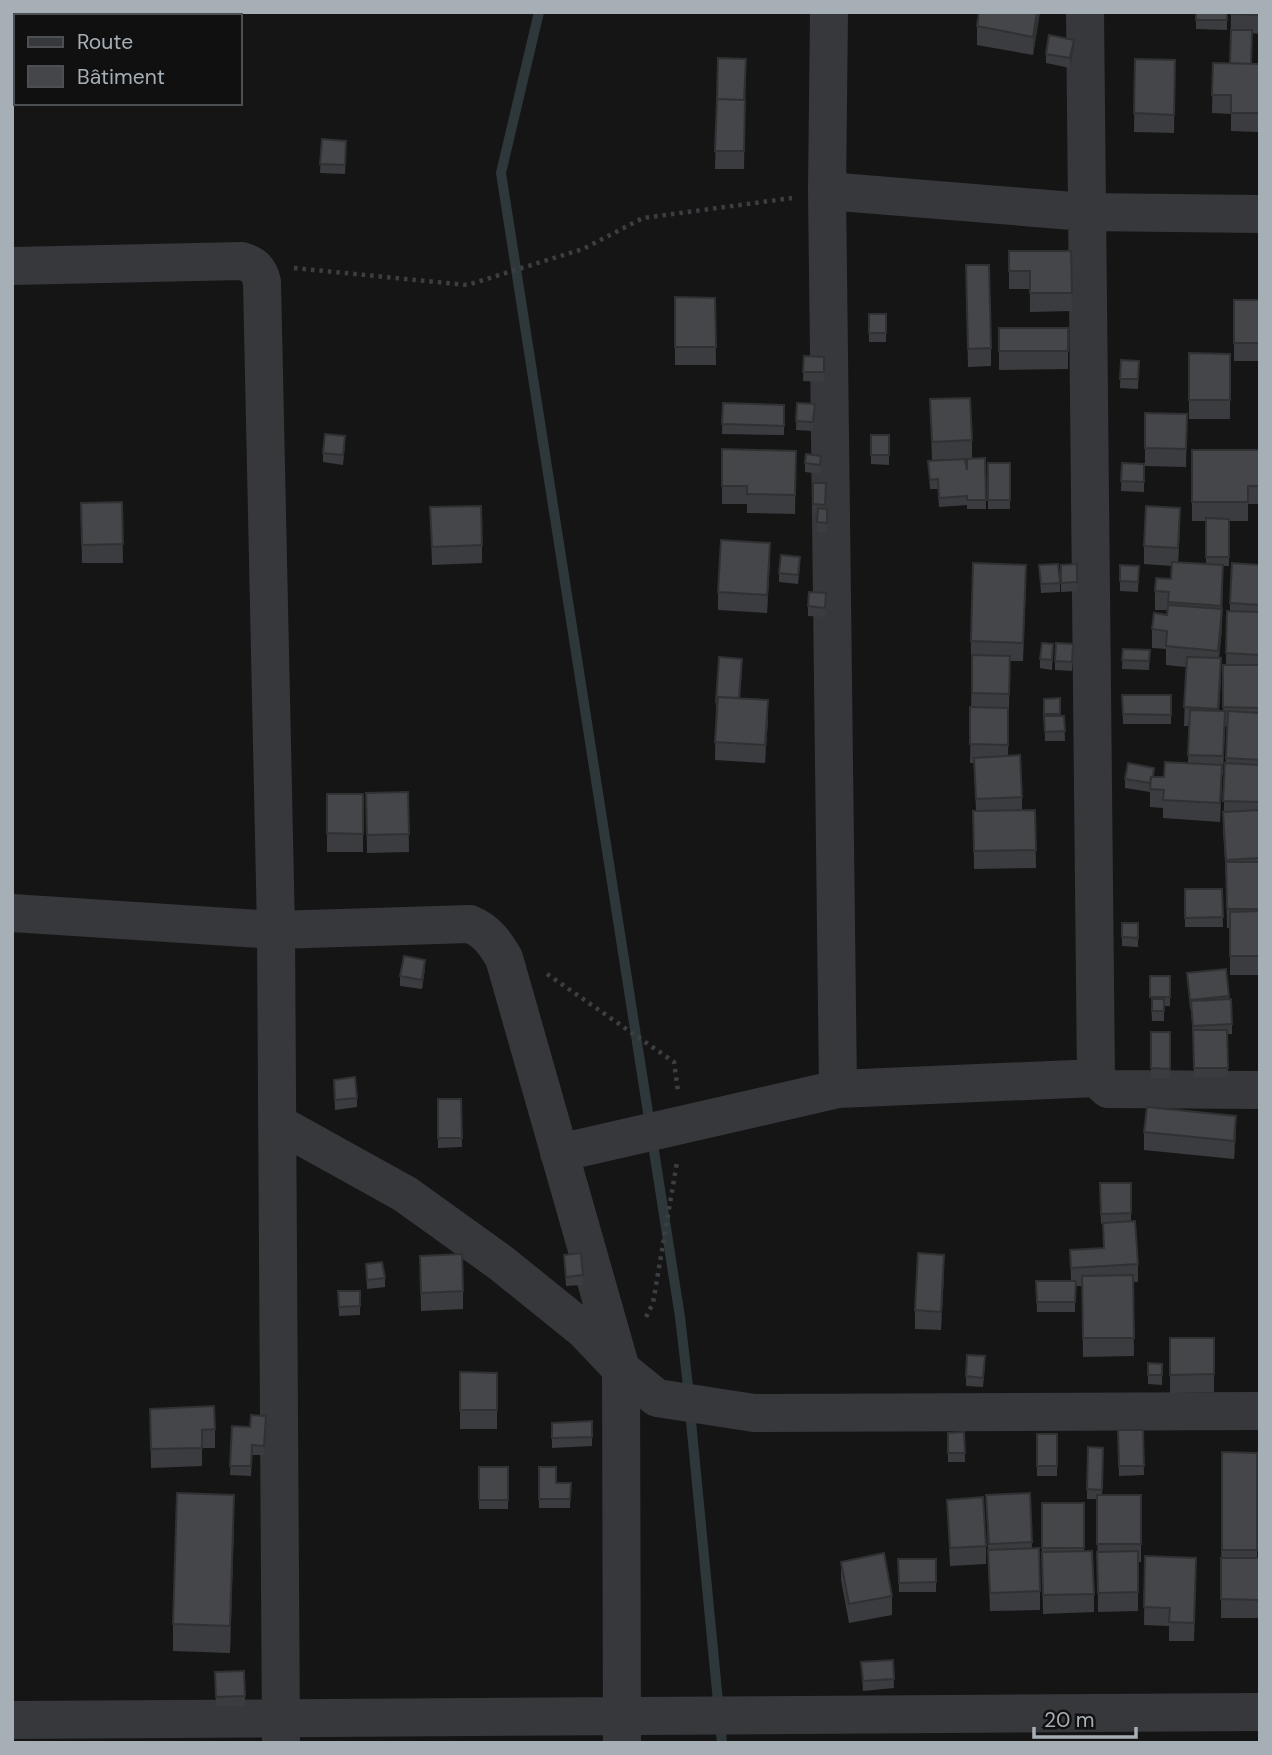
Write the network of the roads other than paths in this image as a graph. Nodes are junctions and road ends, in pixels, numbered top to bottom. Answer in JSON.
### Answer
{"nodes":[{"id":1,"x":829,"y":12,"type":"edge"},
{"id":2,"x":1085,"y":12,"type":"edge"},
{"id":3,"x":827,"y":191,"type":"junction"},
{"id":4,"x":1085,"y":212,"type":"junction"},
{"id":5,"x":1260,"y":214,"type":"edge"},
{"id":6,"x":12,"y":266,"type":"edge"},
{"id":7,"x":12,"y":913,"type":"edge"},
{"id":8,"x":276,"y":930,"type":"junction"},
{"id":9,"x":1096,"y":1078,"type":"junction"},
{"id":10,"x":838,"y":1089,"type":"junction"},
{"id":11,"x":1260,"y":1090,"type":"edge"},
{"id":12,"x":277,"y":1123,"type":"junction"},
{"id":13,"x":559,"y":1153,"type":"junction"},
{"id":14,"x":621,"y":1369,"type":"junction"},
{"id":15,"x":1260,"y":1411,"type":"edge"},
{"id":16,"x":1260,"y":1712,"type":"edge"},
{"id":17,"x":12,"y":1720,"type":"edge"},
{"id":18,"x":1096,"y":1727,"type":"edge"},
{"id":19,"x":621,"y":1730,"type":"edge"},
{"id":20,"x":282,"y":1731,"type":"edge"}],
"edges":[{"from":1,"to":3,"type":"street"},
{"from":2,"to":4,"type":"street"},
{"from":3,"to":4,"type":"street"},
{"from":3,"to":10,"type":"street"},
{"from":4,"to":5,"type":"street"},
{"from":4,"to":9,"type":"street"},
{"from":6,"to":8,"type":"street"},
{"from":7,"to":8,"type":"street"},
{"from":8,"to":12,"type":"street"},
{"from":8,"to":13,"type":"street"},
{"from":9,"to":10,"type":"street"},
{"from":9,"to":11,"type":"street"},
{"from":10,"to":13,"type":"street"},
{"from":12,"to":14,"type":"street"},
{"from":12,"to":20,"type":"street"},
{"from":13,"to":14,"type":"street"},
{"from":14,"to":15,"type":"street"},
{"from":14,"to":19,"type":"street"},
{"from":16,"to":18,"type":"street"},
{"from":17,"to":20,"type":"street"},
{"from":18,"to":19,"type":"street"},
{"from":19,"to":20,"type":"street"}]}
